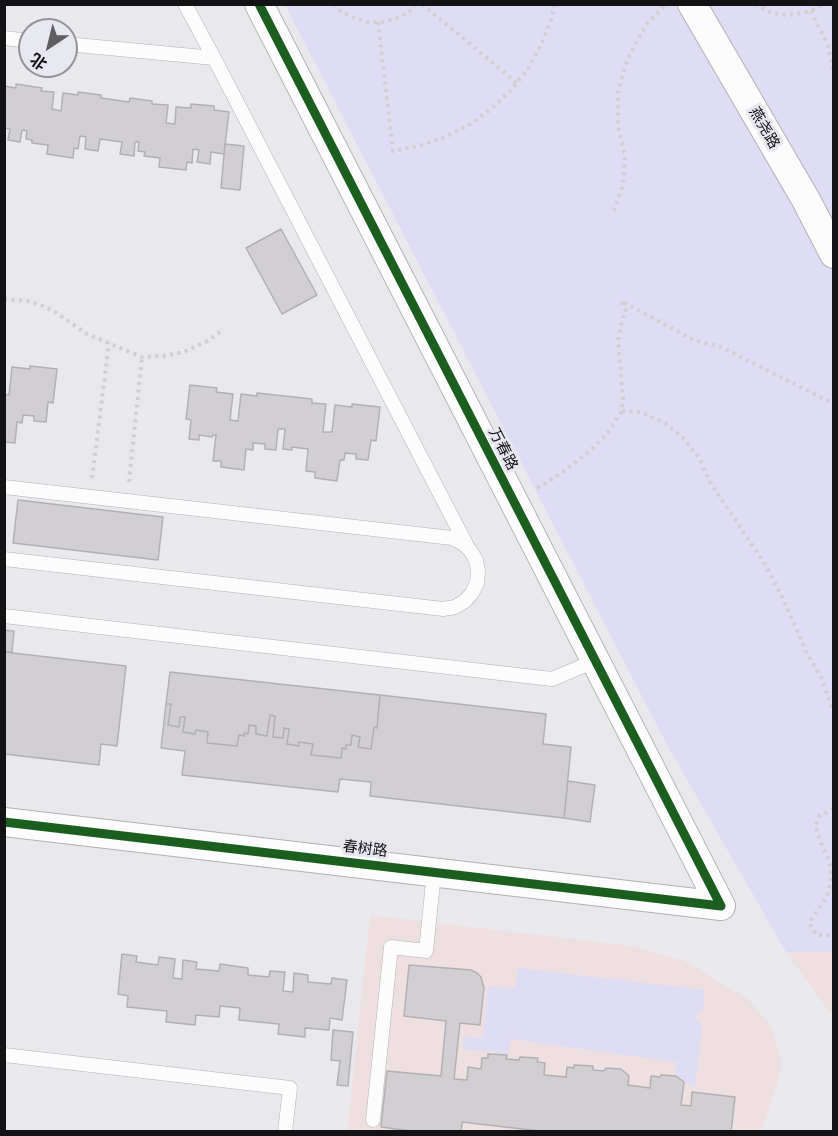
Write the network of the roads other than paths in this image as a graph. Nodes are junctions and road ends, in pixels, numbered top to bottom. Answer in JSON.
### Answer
{"nodes":[{"id":1,"x":185,"y":4,"type":"edge"},
{"id":2,"x":259,"y":4,"type":"edge"},
{"id":3,"x":692,"y":4,"type":"edge"},
{"id":4,"x":78,"y":45,"type":"edge"},
{"id":5,"x":214,"y":58,"type":"junction"},
{"id":6,"x":834,"y":254,"type":"edge"},
{"id":7,"x":4,"y":487,"type":"edge"},
{"id":8,"x":470,"y":550,"type":"junction"},
{"id":9,"x":4,"y":559,"type":"edge"},
{"id":10,"x":4,"y":616,"type":"edge"},
{"id":11,"x":595,"y":661,"type":"junction"},
{"id":12,"x":4,"y":822,"type":"edge"},
{"id":13,"x":434,"y":872,"type":"junction"},
{"id":14,"x":721,"y":906,"type":"joint"},
{"id":15,"x":4,"y":1055,"type":"edge"},
{"id":16,"x":373,"y":1120,"type":"dead end"},
{"id":17,"x":285,"y":1131,"type":"edge"}],
"edges":[{"from":1,"to":5,"type":"lane"},
{"from":2,"to":11,"type":"street","name":"万春路"},
{"from":3,"to":6,"type":"street","name":"燕尧路"},
{"from":4,"to":5,"type":"lane"},
{"from":5,"to":8,"type":"lane"},
{"from":7,"to":8,"type":"lane"},
{"from":8,"to":9,"type":"lane"},
{"from":10,"to":11,"type":"lane"},
{"from":11,"to":14,"type":"street","name":"万春路"},
{"from":12,"to":13,"type":"street","name":"春树路"},
{"from":13,"to":14,"type":"street","name":"春树路"},
{"from":13,"to":16,"type":"lane"},
{"from":15,"to":17,"type":"lane"}]}
